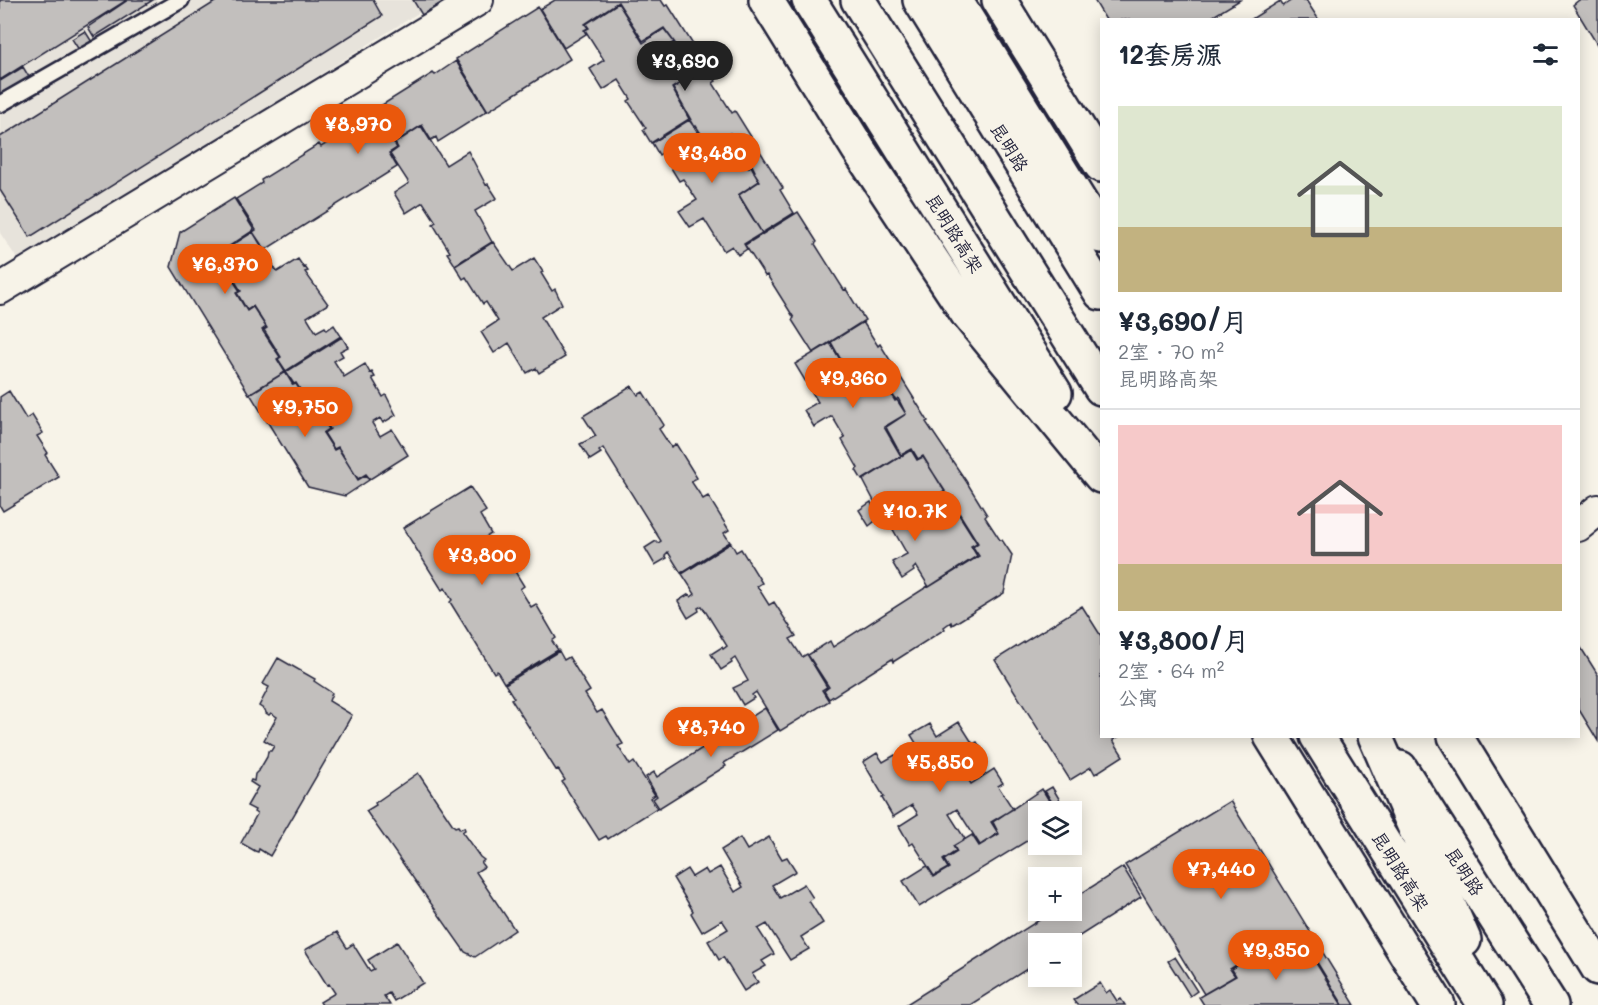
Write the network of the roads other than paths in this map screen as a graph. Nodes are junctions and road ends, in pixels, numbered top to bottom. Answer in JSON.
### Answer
{"nodes":[{"id":1,"x":181,"y":0,"type":"edge"},
{"id":2,"x":478,"y":0,"type":"edge"},
{"id":3,"x":766,"y":0,"type":"edge"},
{"id":4,"x":809,"y":0,"type":"edge"},
{"id":5,"x":858,"y":0,"type":"edge"},
{"id":6,"x":920,"y":0,"type":"edge"},
{"id":7,"x":955,"y":0,"type":"edge"},
{"id":8,"x":999,"y":0,"type":"edge"},
{"id":9,"x":0,"y":104,"type":"edge"},
{"id":10,"x":1100,"y":163,"type":"edge"},
{"id":11,"x":1100,"y":234,"type":"edge"},
{"id":12,"x":0,"y":289,"type":"edge"},
{"id":13,"x":1100,"y":291,"type":"edge"},
{"id":14,"x":1100,"y":386,"type":"edge"},
{"id":15,"x":1100,"y":465,"type":"edge"},
{"id":16,"x":1100,"y":475,"type":"edge"},
{"id":17,"x":1598,"y":510,"type":"edge"},
{"id":18,"x":1580,"y":524,"type":"edge"},
{"id":19,"x":1272,"y":738,"type":"edge"},
{"id":20,"x":1318,"y":738,"type":"edge"},
{"id":21,"x":1376,"y":738,"type":"edge"},
{"id":22,"x":1380,"y":738,"type":"edge"},
{"id":23,"x":1456,"y":738,"type":"edge"},
{"id":24,"x":1598,"y":968,"type":"edge"},
{"id":25,"x":1438,"y":1005,"type":"edge"},
{"id":26,"x":1485,"y":1005,"type":"edge"},
{"id":27,"x":1492,"y":1005,"type":"edge"},
{"id":28,"x":1551,"y":1005,"type":"edge"}],
"edges":[{"from":1,"to":9,"type":"lane"},
{"from":2,"to":12,"type":"street"},
{"from":3,"to":16,"type":"main road"},
{"from":4,"to":15,"type":"main road","name":"昆明路高架"},
{"from":5,"to":14,"type":"main road"},
{"from":6,"to":13,"type":"main road","name":"昆明路"},
{"from":7,"to":11,"type":"main road"},
{"from":8,"to":10,"type":"main road"},
{"from":17,"to":18,"type":"street"},
{"from":19,"to":25,"type":"main road"},
{"from":20,"to":26,"type":"main road","name":"昆明路高架"},
{"from":21,"to":27,"type":"main road"},
{"from":22,"to":28,"type":"main road","name":"昆明路"},
{"from":23,"to":24,"type":"main road"}]}
